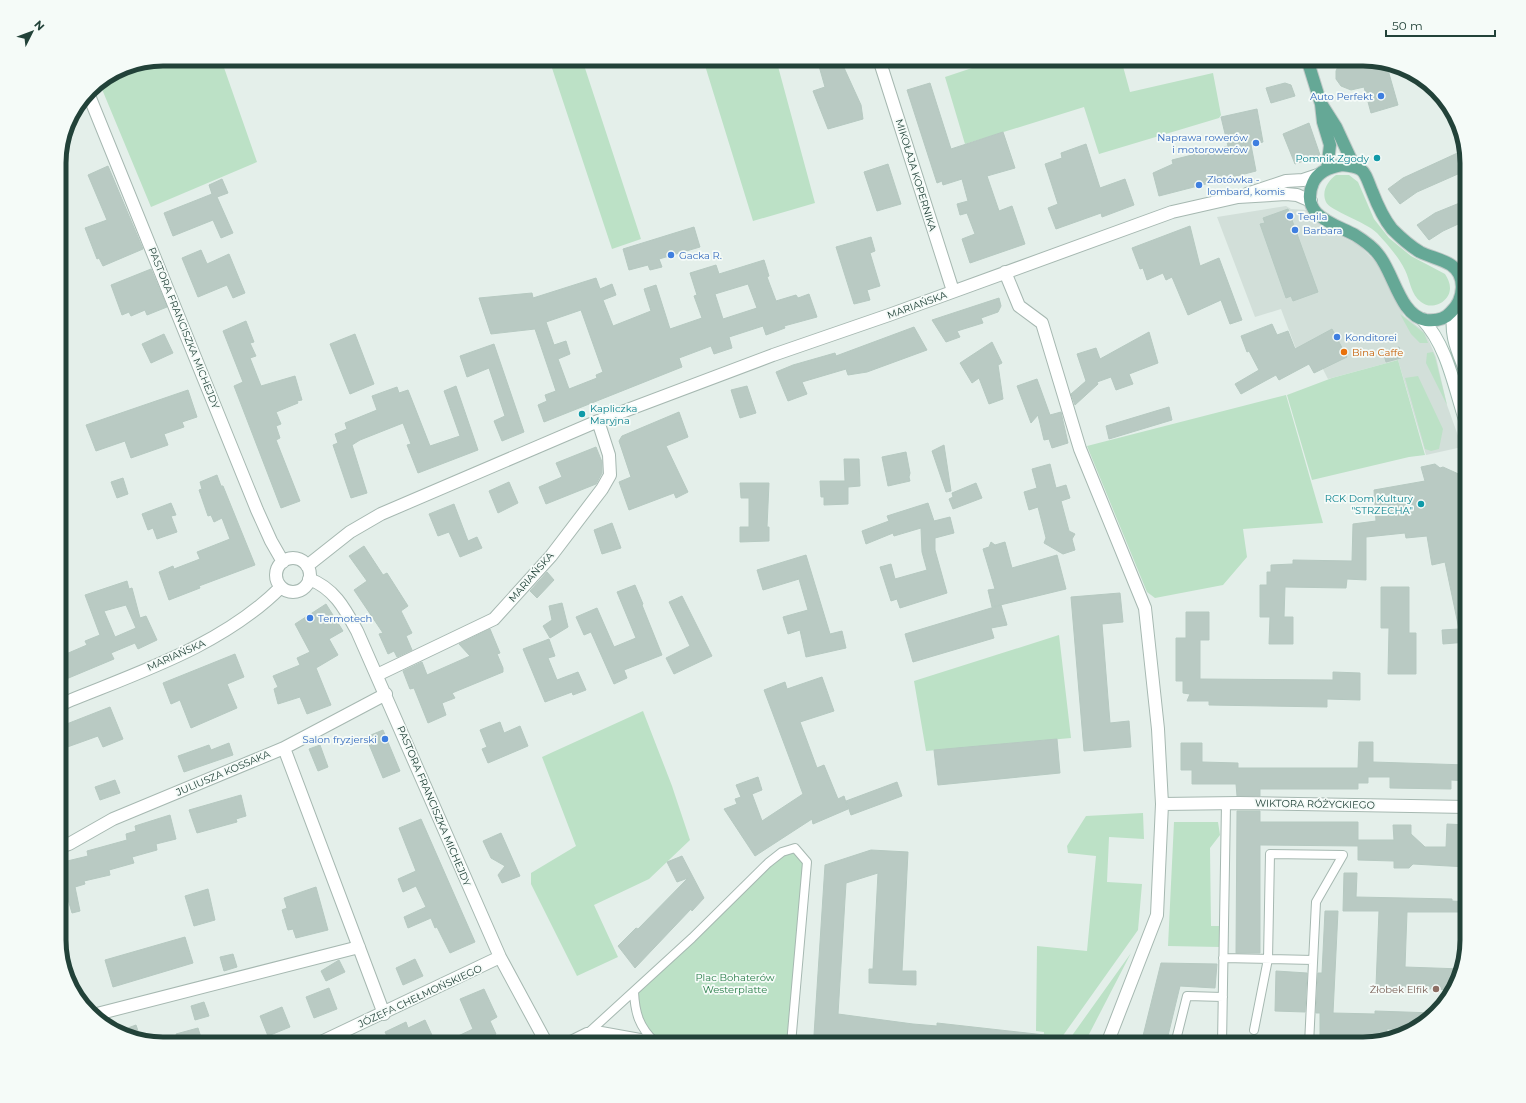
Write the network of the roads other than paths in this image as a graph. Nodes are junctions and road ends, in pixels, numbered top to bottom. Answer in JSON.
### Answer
{"nodes":[{"id":1,"x":882,"y":66,"type":"edge"},
{"id":2,"x":1309,"y":66,"type":"edge"},
{"id":3,"x":90,"y":99,"type":"edge"},
{"id":4,"x":1321,"y":104,"type":"junction"},
{"id":5,"x":1354,"y":166,"type":"junction"},
{"id":6,"x":1322,"y":172,"type":"junction"},
{"id":7,"x":1238,"y":197,"type":"junction"},
{"id":8,"x":1311,"y":201,"type":"junction"},
{"id":9,"x":1460,"y":267,"type":"edge"},
{"id":10,"x":1454,"y":268,"type":"junction"},
{"id":11,"x":1005,"y":272,"type":"junction"},
{"id":12,"x":1460,"y":278,"type":"edge"},
{"id":13,"x":953,"y":291,"type":"junction"},
{"id":14,"x":1460,"y":300,"type":"edge"},
{"id":15,"x":1454,"y":310,"type":"junction"},
{"id":16,"x":1422,"y":319,"type":"junction"},
{"id":17,"x":1460,"y":358,"type":"edge"},
{"id":18,"x":1460,"y":405,"type":"edge"},
{"id":19,"x":598,"y":421,"type":"junction"},
{"id":20,"x":284,"y":562,"type":"junction"},
{"id":21,"x":307,"y":566,"type":"junction"},
{"id":22,"x":309,"y":579,"type":"junction"},
{"id":23,"x":282,"y":587,"type":"junction"},
{"id":24,"x":377,"y":675,"type":"junction"},
{"id":25,"x":386,"y":694,"type":"junction"},
{"id":26,"x":66,"y":702,"type":"edge"},
{"id":27,"x":284,"y":748,"type":"junction"},
{"id":28,"x":1162,"y":804,"type":"junction"},
{"id":29,"x":1226,"y":804,"type":"junction"},
{"id":30,"x":1460,"y":807,"type":"edge"},
{"id":31,"x":66,"y":845,"type":"edge"},
{"id":32,"x":359,"y":947,"type":"junction"},
{"id":33,"x":500,"y":958,"type":"junction"},
{"id":34,"x":1223,"y":958,"type":"junction"},
{"id":35,"x":1268,"y":959,"type":"junction"},
{"id":36,"x":1313,"y":960,"type":"junction"},
{"id":37,"x":634,"y":992,"type":"junction"},
{"id":38,"x":1223,"y":998,"type":"junction"},
{"id":39,"x":99,"y":1013,"type":"edge"},
{"id":40,"x":384,"y":1014,"type":"junction"},
{"id":41,"x":1254,"y":1030,"type":"dead end"},
{"id":42,"x":588,"y":1034,"type":"junction"},
{"id":43,"x":333,"y":1037,"type":"edge"},
{"id":44,"x":543,"y":1037,"type":"edge"},
{"id":45,"x":582,"y":1037,"type":"edge"},
{"id":46,"x":627,"y":1037,"type":"edge"},
{"id":47,"x":649,"y":1037,"type":"edge"},
{"id":48,"x":792,"y":1037,"type":"edge"},
{"id":49,"x":1110,"y":1037,"type":"edge"},
{"id":50,"x":1176,"y":1037,"type":"edge"},
{"id":51,"x":1222,"y":1037,"type":"edge"},
{"id":52,"x":1309,"y":1037,"type":"edge"}],
"edges":[{"from":1,"to":13,"type":"street","name":"MIKOŁAJA KOPERNIKA"},
{"from":2,"to":4,"type":"main road"},
{"from":3,"to":20,"type":"street","name":"PASTORA FRANCISZKA MICHEJDY"},
{"from":4,"to":5,"type":"main road"},
{"from":4,"to":6,"type":"main road"},
{"from":5,"to":6,"type":"main road"},
{"from":5,"to":10,"type":"main road"},
{"from":6,"to":7,"type":"street","name":"MARIAŃSKA"},
{"from":6,"to":8,"type":"main road"},
{"from":7,"to":8,"type":"street","name":"MARIAŃSKA"},
{"from":7,"to":11,"type":"street","name":"MARIAŃSKA"},
{"from":8,"to":16,"type":"main road"},
{"from":9,"to":10,"type":"main road"},
{"from":10,"to":12,"type":"main road"},
{"from":11,"to":13,"type":"street","name":"MARIAŃSKA"},
{"from":11,"to":28,"type":"street"},
{"from":13,"to":19,"type":"street","name":"MARIAŃSKA"},
{"from":14,"to":15,"type":"main road"},
{"from":15,"to":16,"type":"main road"},
{"from":15,"to":17,"type":"street"},
{"from":16,"to":18,"type":"street"},
{"from":19,"to":21,"type":"street","name":"MARIAŃSKA"},
{"from":19,"to":24,"type":"street","name":"MARIAŃSKA"},
{"from":20,"to":21,"type":"street"},
{"from":20,"to":23,"type":"street"},
{"from":21,"to":22,"type":"street"},
{"from":22,"to":23,"type":"street"},
{"from":22,"to":24,"type":"street","name":"PASTORA FRANCISZKA MICHEJDY"},
{"from":23,"to":26,"type":"street","name":"MARIAŃSKA"},
{"from":24,"to":25,"type":"street","name":"PASTORA FRANCISZKA MICHEJDY"},
{"from":25,"to":27,"type":"street","name":"JULIUSZA KOSSAKA"},
{"from":25,"to":33,"type":"street","name":"PASTORA FRANCISZKA MICHEJDY"},
{"from":27,"to":31,"type":"street","name":"JULIUSZA KOSSAKA"},
{"from":27,"to":32,"type":"street"},
{"from":28,"to":29,"type":"street","name":"WIKTORA RÓŻYCKIEGO"},
{"from":28,"to":49,"type":"street"},
{"from":29,"to":30,"type":"street","name":"WIKTORA RÓŻYCKIEGO"},
{"from":29,"to":34,"type":"lane"},
{"from":32,"to":39,"type":"street"},
{"from":32,"to":40,"type":"street"},
{"from":33,"to":40,"type":"street","name":"JÓZEFA CHEŁMOŃSKIEGO"},
{"from":33,"to":44,"type":"street","name":"PASTORA FRANCISZKA MICHEJDY"},
{"from":34,"to":35,"type":"lane"},
{"from":34,"to":38,"type":"lane"},
{"from":35,"to":36,"type":"lane"},
{"from":35,"to":36,"type":"lane"},
{"from":35,"to":41,"type":"lane"},
{"from":36,"to":52,"type":"lane"},
{"from":37,"to":42,"type":"lane"},
{"from":37,"to":47,"type":"lane"},
{"from":37,"to":48,"type":"lane"},
{"from":38,"to":50,"type":"lane"},
{"from":38,"to":51,"type":"lane"},
{"from":40,"to":43,"type":"street","name":"JÓZEFA CHEŁMOŃSKIEGO"},
{"from":42,"to":45,"type":"street"},
{"from":42,"to":46,"type":"street"}]}
